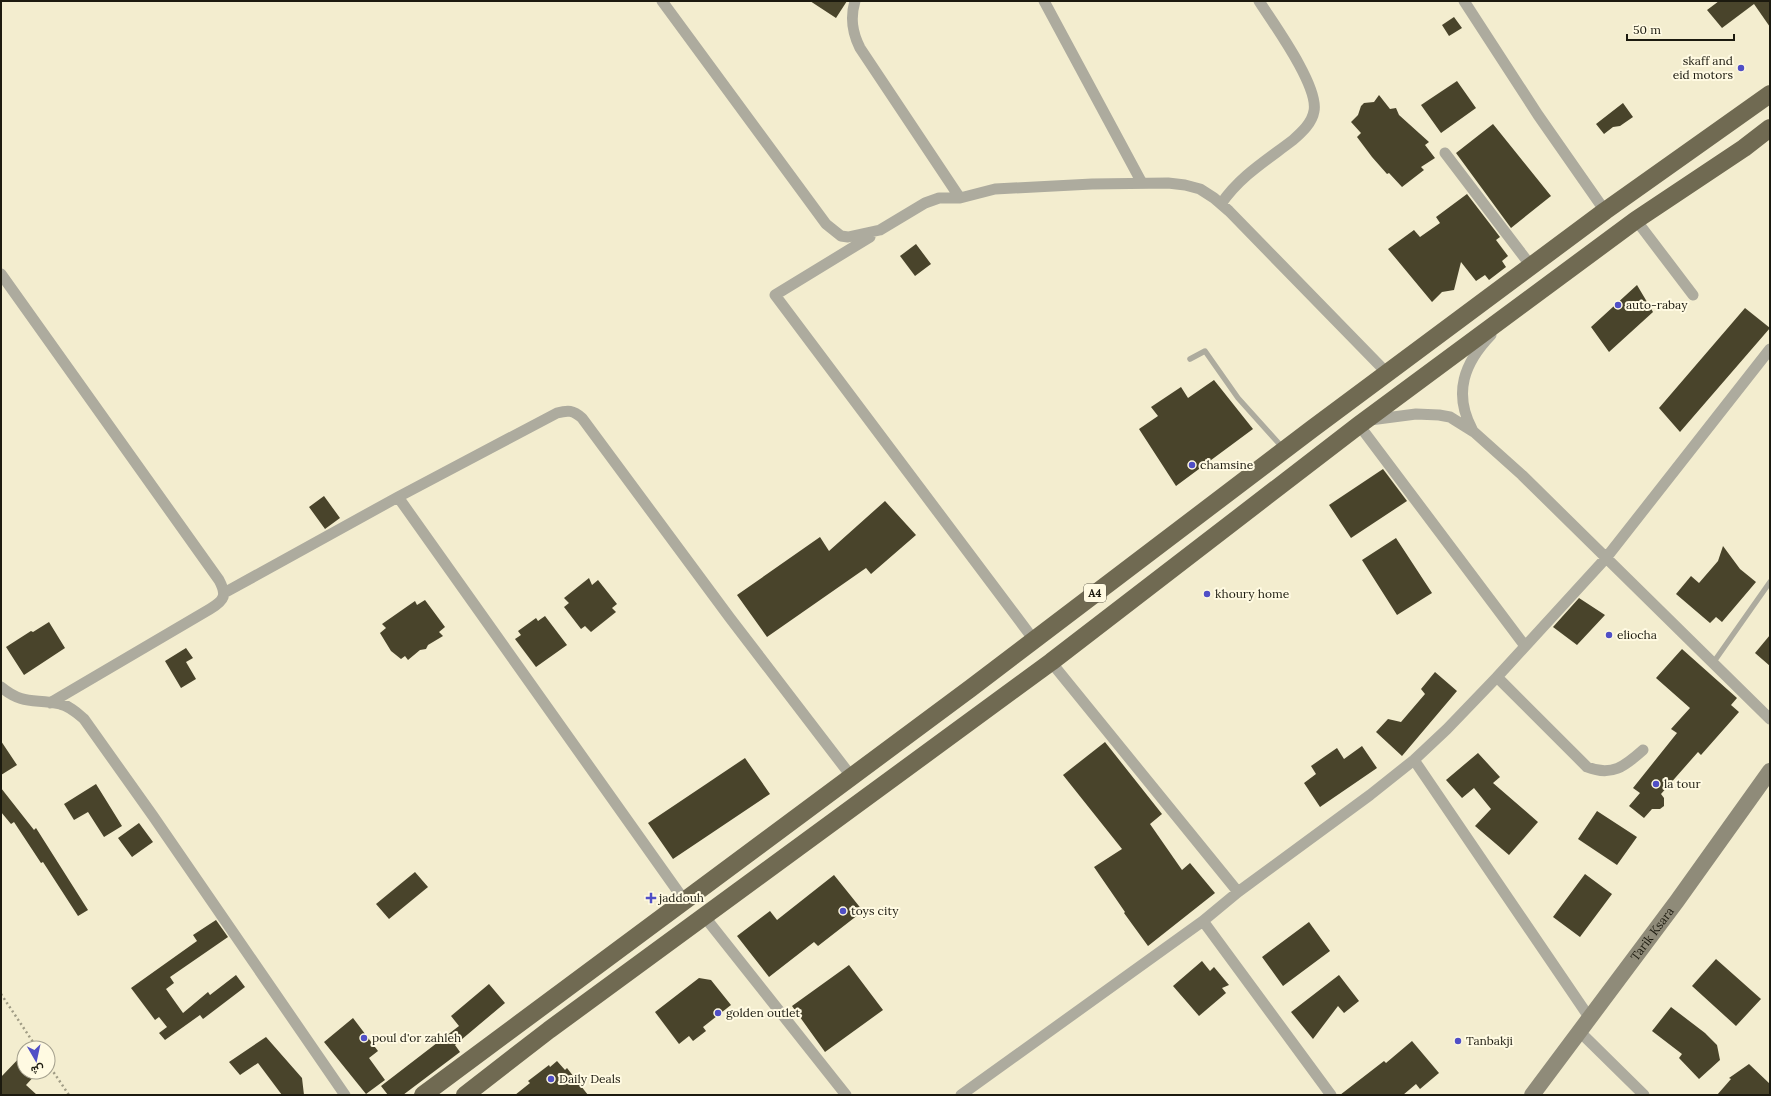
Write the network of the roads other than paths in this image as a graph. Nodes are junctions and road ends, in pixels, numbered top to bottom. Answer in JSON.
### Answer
{"nodes":[{"id":1,"x":662,"y":1,"type":"edge"},
{"id":2,"x":855,"y":1,"type":"edge"},
{"id":3,"x":1044,"y":1,"type":"edge"},
{"id":4,"x":1259,"y":1,"type":"edge"},
{"id":5,"x":1464,"y":1,"type":"edge"},
{"id":6,"x":1770,"y":94,"type":"edge"},
{"id":7,"x":1770,"y":128,"type":"edge"},
{"id":8,"x":1445,"y":154,"type":"dead end"},
{"id":9,"x":1142,"y":183,"type":"junction"},
{"id":10,"x":960,"y":198,"type":"junction"},
{"id":11,"x":1221,"y":204,"type":"junction"},
{"id":12,"x":1605,"y":211,"type":"junction"},
{"id":13,"x":1636,"y":220,"type":"junction"},
{"id":14,"x":880,"y":230,"type":"junction"},
{"id":15,"x":1531,"y":266,"type":"junction"},
{"id":16,"x":1,"y":274,"type":"edge"},
{"id":17,"x":1693,"y":295,"type":"dead end"},
{"id":18,"x":1517,"y":307,"type":"junction"},
{"id":19,"x":1770,"y":349,"type":"edge"},
{"id":20,"x":1190,"y":359,"type":"dead end"},
{"id":21,"x":1387,"y":373,"type":"junction"},
{"id":22,"x":1362,"y":422,"type":"junction"},
{"id":23,"x":1474,"y":432,"type":"junction"},
{"id":24,"x":1284,"y":450,"type":"junction"},
{"id":25,"x":398,"y":497,"type":"junction"},
{"id":26,"x":1606,"y":558,"type":"junction"},
{"id":27,"x":1770,"y":582,"type":"edge"},
{"id":28,"x":224,"y":593,"type":"junction"},
{"id":29,"x":1034,"y":640,"type":"junction"},
{"id":30,"x":1525,"y":646,"type":"junction"},
{"id":31,"x":1051,"y":662,"type":"junction"},
{"id":32,"x":1713,"y":663,"type":"junction"},
{"id":33,"x":1497,"y":677,"type":"junction"},
{"id":34,"x":1,"y":687,"type":"edge"},
{"id":35,"x":50,"y":703,"type":"junction"},
{"id":36,"x":1770,"y":719,"type":"edge"},
{"id":37,"x":1643,"y":750,"type":"dead end"},
{"id":38,"x":1414,"y":760,"type":"junction"},
{"id":39,"x":1770,"y":771,"type":"edge"},
{"id":40,"x":851,"y":776,"type":"junction"},
{"id":41,"x":1238,"y":892,"type":"junction"},
{"id":42,"x":684,"y":900,"type":"junction"},
{"id":43,"x":704,"y":916,"type":"junction"},
{"id":44,"x":1203,"y":921,"type":"junction"},
{"id":45,"x":1589,"y":1017,"type":"junction"},
{"id":46,"x":1579,"y":1031,"type":"junction"},
{"id":47,"x":345,"y":1095,"type":"edge"},
{"id":48,"x":423,"y":1095,"type":"edge"},
{"id":49,"x":465,"y":1095,"type":"edge"},
{"id":50,"x":846,"y":1095,"type":"edge"},
{"id":51,"x":961,"y":1095,"type":"edge"},
{"id":52,"x":1331,"y":1095,"type":"edge"},
{"id":53,"x":1532,"y":1095,"type":"edge"},
{"id":54,"x":1644,"y":1095,"type":"edge"}],
"edges":[{"from":1,"to":14,"type":"street"},
{"from":2,"to":10,"type":"street"},
{"from":3,"to":9,"type":"street"},
{"from":4,"to":11,"type":"street"},
{"from":5,"to":12,"type":"street"},
{"from":6,"to":12,"type":"highway","number":"A4"},
{"from":7,"to":13,"type":"highway","number":"A4"},
{"from":8,"to":15,"type":"street"},
{"from":9,"to":10,"type":"street"},
{"from":9,"to":11,"type":"street"},
{"from":10,"to":14,"type":"street"},
{"from":11,"to":21,"type":"street"},
{"from":12,"to":15,"type":"highway","number":"A4"},
{"from":13,"to":17,"type":"street"},
{"from":13,"to":18,"type":"highway","number":"A4"},
{"from":14,"to":29,"type":"street"},
{"from":15,"to":21,"type":"highway","number":"A4"},
{"from":16,"to":28,"type":"street"},
{"from":18,"to":22,"type":"highway","number":"A4"},
{"from":18,"to":23,"type":"street"},
{"from":19,"to":26,"type":"street"},
{"from":20,"to":24,"type":"lane"},
{"from":21,"to":24,"type":"highway","number":"A4"},
{"from":22,"to":23,"type":"street"},
{"from":22,"to":30,"type":"street"},
{"from":22,"to":31,"type":"highway","number":"A4"},
{"from":23,"to":26,"type":"street"},
{"from":24,"to":29,"type":"highway","number":"A4"},
{"from":25,"to":28,"type":"street"},
{"from":25,"to":40,"type":"street"},
{"from":25,"to":42,"type":"street"},
{"from":26,"to":30,"type":"street"},
{"from":26,"to":32,"type":"street"},
{"from":27,"to":32,"type":"lane"},
{"from":28,"to":35,"type":"street"},
{"from":29,"to":40,"type":"highway","number":"A4"},
{"from":30,"to":33,"type":"street"},
{"from":31,"to":41,"type":"street"},
{"from":31,"to":43,"type":"highway","number":"A4"},
{"from":32,"to":36,"type":"street"},
{"from":33,"to":37,"type":"street"},
{"from":33,"to":38,"type":"street"},
{"from":34,"to":35,"type":"street"},
{"from":35,"to":47,"type":"street"},
{"from":38,"to":41,"type":"street"},
{"from":38,"to":45,"type":"street"},
{"from":39,"to":45,"type":"main road","name":"Tarik Ksara"},
{"from":40,"to":42,"type":"highway","number":"A4"},
{"from":41,"to":44,"type":"street"},
{"from":42,"to":48,"type":"highway","number":"A4"},
{"from":43,"to":49,"type":"highway","number":"A4"},
{"from":43,"to":50,"type":"street"},
{"from":44,"to":51,"type":"street"},
{"from":44,"to":52,"type":"street"},
{"from":45,"to":46,"type":"main road","name":"Tarik Ksara"},
{"from":46,"to":53,"type":"main road","name":"Tarik Ksara"},
{"from":46,"to":54,"type":"street"}]}
